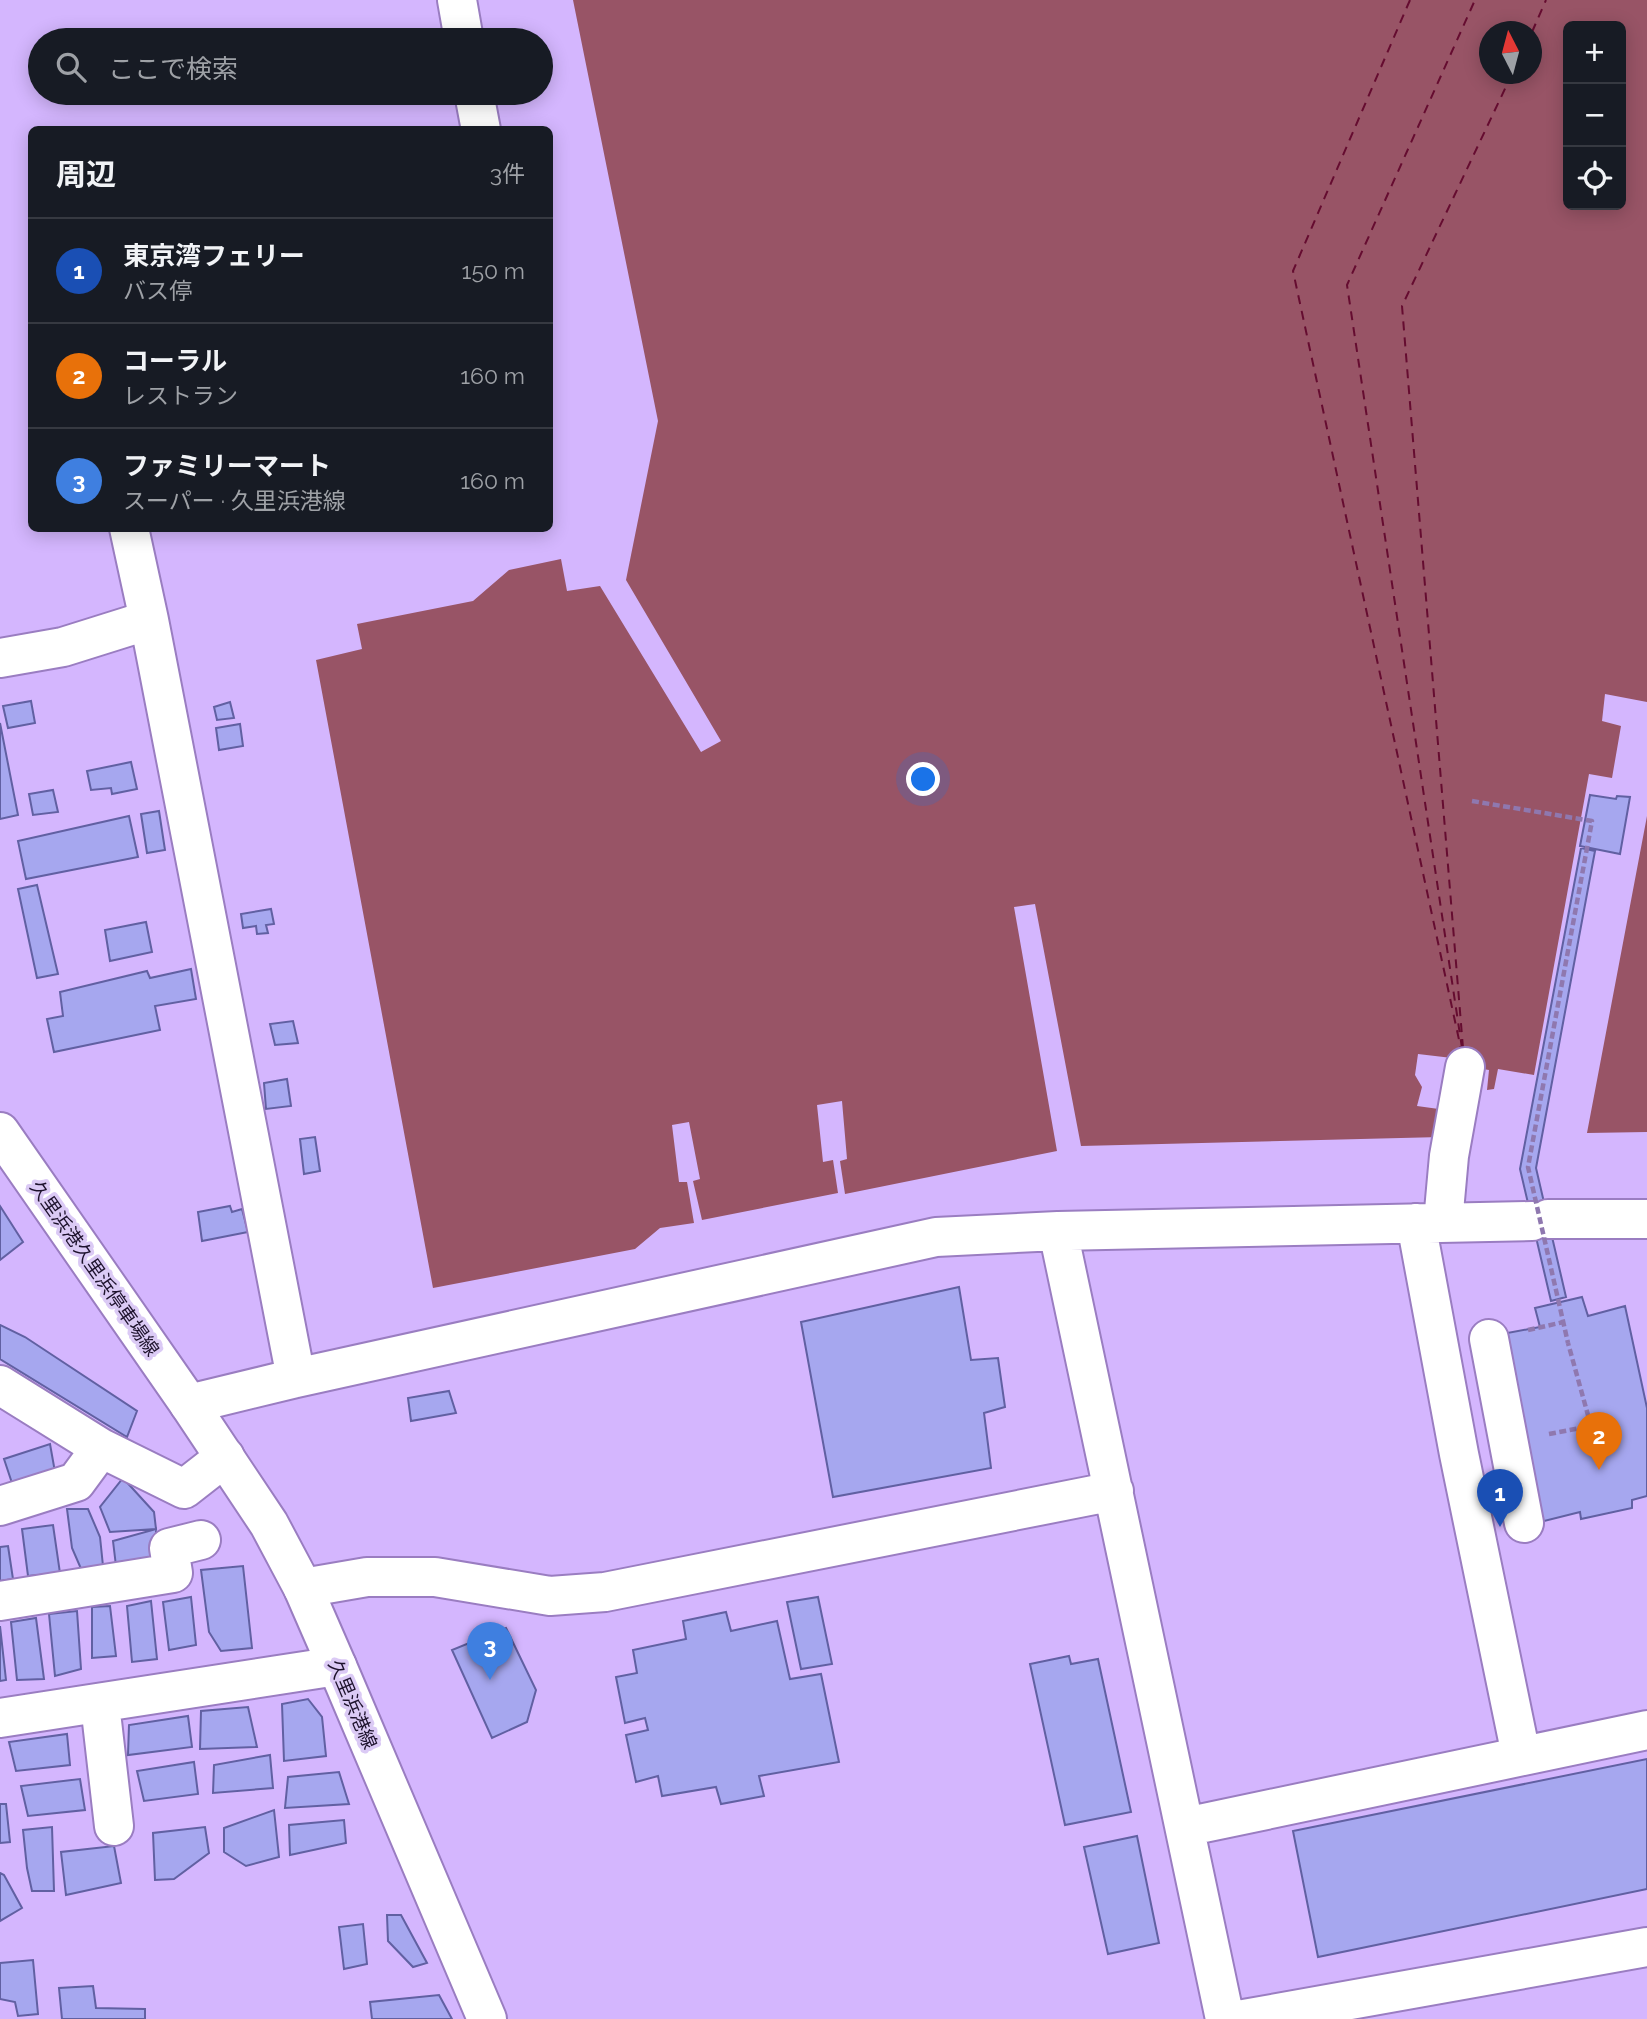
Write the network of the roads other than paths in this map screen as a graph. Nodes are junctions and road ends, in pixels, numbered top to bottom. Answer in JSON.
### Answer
{"nodes":[{"id":1,"x":457,"y":0,"type":"edge"},
{"id":2,"x":462,"y":28,"type":"edge"},
{"id":3,"x":476,"y":105,"type":"edge"},
{"id":4,"x":480,"y":126,"type":"edge"},
{"id":5,"x":130,"y":532,"type":"edge"},
{"id":6,"x":149,"y":620,"type":"junction"},
{"id":7,"x":0,"y":658,"type":"edge"},
{"id":8,"x":1465,"y":1067,"type":"dead end"},
{"id":9,"x":0,"y":1132,"type":"edge"},
{"id":10,"x":1647,"y":1219,"type":"edge"},
{"id":11,"x":1429,"y":1223,"type":"junction"},
{"id":12,"x":1058,"y":1231,"type":"junction"},
{"id":13,"x":1489,"y":1339,"type":"dead end"},
{"id":14,"x":296,"y":1378,"type":"junction"},
{"id":15,"x":0,"y":1385,"type":"edge"},
{"id":16,"x":189,"y":1404,"type":"junction"},
{"id":17,"x":101,"y":1448,"type":"junction"},
{"id":18,"x":225,"y":1457,"type":"junction"},
{"id":19,"x":1114,"y":1491,"type":"junction"},
{"id":20,"x":0,"y":1506,"type":"edge"},
{"id":21,"x":1524,"y":1523,"type":"dead end"},
{"id":22,"x":201,"y":1540,"type":"dead end"},
{"id":23,"x":303,"y":1588,"type":"junction"},
{"id":24,"x":0,"y":1601,"type":"edge"},
{"id":25,"x":337,"y":1667,"type":"junction"},
{"id":26,"x":100,"y":1704,"type":"junction"},
{"id":27,"x":0,"y":1718,"type":"edge"},
{"id":28,"x":1647,"y":1730,"type":"edge"},
{"id":29,"x":1521,"y":1755,"type":"junction"},
{"id":30,"x":114,"y":1826,"type":"dead end"},
{"id":31,"x":1185,"y":1827,"type":"junction"},
{"id":32,"x":1647,"y":1947,"type":"edge"},
{"id":33,"x":1310,"y":2013,"type":"edge"},
{"id":34,"x":487,"y":2019,"type":"edge"},
{"id":35,"x":1225,"y":2019,"type":"edge"},
{"id":36,"x":1244,"y":2019,"type":"edge"}],
"edges":[{"from":1,"to":2,"type":"street"},
{"from":3,"to":4,"type":"street"},
{"from":5,"to":6,"type":"street"},
{"from":6,"to":7,"type":"street"},
{"from":6,"to":14,"type":"street"},
{"from":8,"to":11,"type":"street"},
{"from":9,"to":16,"type":"street","name":"久里浜港久里浜停車場線"},
{"from":10,"to":11,"type":"street"},
{"from":11,"to":12,"type":"street"},
{"from":11,"to":29,"type":"street"},
{"from":12,"to":14,"type":"street"},
{"from":12,"to":19,"type":"street"},
{"from":13,"to":21,"type":"street"},
{"from":14,"to":16,"type":"street"},
{"from":15,"to":17,"type":"street"},
{"from":16,"to":18,"type":"street","name":"久里浜港線"},
{"from":17,"to":18,"type":"street"},
{"from":17,"to":20,"type":"street"},
{"from":18,"to":23,"type":"street","name":"久里浜港線"},
{"from":19,"to":23,"type":"street"},
{"from":19,"to":31,"type":"street"},
{"from":22,"to":24,"type":"street"},
{"from":23,"to":25,"type":"street","name":"久里浜港線"},
{"from":25,"to":26,"type":"street"},
{"from":25,"to":34,"type":"street","name":"久里浜港線"},
{"from":26,"to":27,"type":"street"},
{"from":26,"to":30,"type":"street"},
{"from":28,"to":29,"type":"street"},
{"from":29,"to":31,"type":"street"},
{"from":31,"to":35,"type":"street"},
{"from":32,"to":33,"type":"street"},
{"from":33,"to":36,"type":"street"}]}
